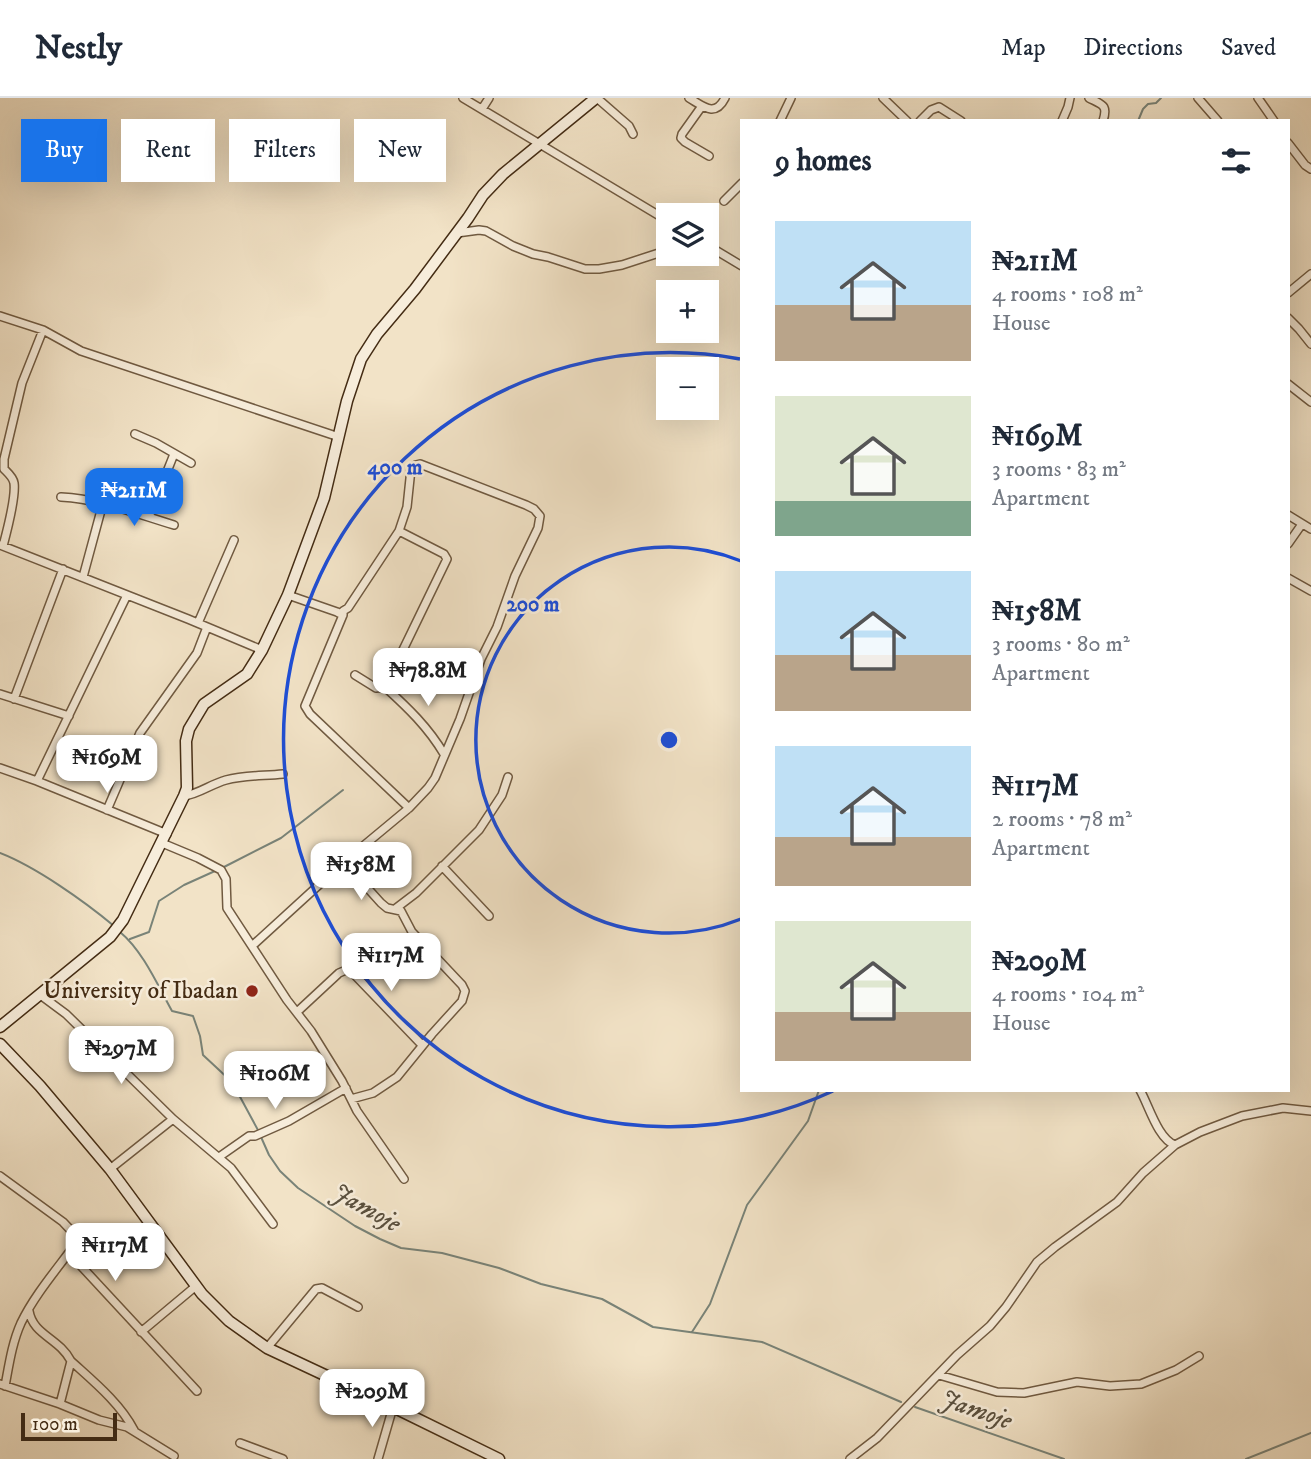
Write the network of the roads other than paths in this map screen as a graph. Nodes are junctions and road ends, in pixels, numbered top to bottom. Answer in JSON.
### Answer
{"nodes":[{"id":1,"x":463,"y":98,"type":"edge"},
{"id":2,"x":489,"y":98,"type":"edge"},
{"id":3,"x":596,"y":98,"type":"edge"},
{"id":4,"x":689,"y":98,"type":"edge"},
{"id":5,"x":725,"y":98,"type":"edge"},
{"id":6,"x":791,"y":98,"type":"edge"},
{"id":7,"x":883,"y":98,"type":"edge"},
{"id":8,"x":1070,"y":98,"type":"edge"},
{"id":9,"x":1089,"y":98,"type":"edge"},
{"id":10,"x":1198,"y":98,"type":"edge"},
{"id":11,"x":1258,"y":98,"type":"edge"},
{"id":12,"x":702,"y":106,"type":"junction"},
{"id":13,"x":482,"y":109,"type":"junction"},
{"id":14,"x":781,"y":119,"type":"edge"},
{"id":15,"x":905,"y":119,"type":"edge"},
{"id":16,"x":922,"y":119,"type":"edge"},
{"id":17,"x":958,"y":119,"type":"edge"},
{"id":18,"x":1063,"y":119,"type":"edge"},
{"id":19,"x":1104,"y":119,"type":"edge"},
{"id":20,"x":1216,"y":119,"type":"edge"},
{"id":21,"x":1273,"y":119,"type":"edge"},
{"id":22,"x":633,"y":134,"type":"dead end"},
{"id":23,"x":541,"y":144,"type":"junction"},
{"id":24,"x":1290,"y":146,"type":"edge"},
{"id":25,"x":709,"y":156,"type":"dead end"},
{"id":26,"x":1311,"y":169,"type":"edge"},
{"id":27,"x":740,"y":185,"type":"edge"},
{"id":28,"x":724,"y":201,"type":"dead end"},
{"id":29,"x":656,"y":214,"type":"edge"},
{"id":30,"x":457,"y":233,"type":"junction"},
{"id":31,"x":719,"y":252,"type":"edge"},
{"id":32,"x":656,"y":254,"type":"edge"},
{"id":33,"x":740,"y":265,"type":"edge"},
{"id":34,"x":1311,"y":274,"type":"edge"},
{"id":35,"x":1290,"y":291,"type":"edge"},
{"id":36,"x":0,"y":316,"type":"edge"},
{"id":37,"x":1290,"y":320,"type":"edge"},
{"id":38,"x":43,"y":330,"type":"junction"},
{"id":39,"x":1311,"y":344,"type":"edge"},
{"id":40,"x":1290,"y":386,"type":"edge"},
{"id":41,"x":1311,"y":402,"type":"edge"},
{"id":42,"x":135,"y":434,"type":"dead end"},
{"id":43,"x":339,"y":437,"type":"junction"},
{"id":44,"x":174,"y":454,"type":"junction"},
{"id":45,"x":191,"y":463,"type":"dead end"},
{"id":46,"x":0,"y":475,"type":"edge"},
{"id":47,"x":12,"y":478,"type":"junction"},
{"id":48,"x":61,"y":497,"type":"dead end"},
{"id":49,"x":103,"y":503,"type":"junction"},
{"id":50,"x":1290,"y":516,"type":"edge"},
{"id":51,"x":149,"y":517,"type":"junction"},
{"id":52,"x":1303,"y":524,"type":"junction"},
{"id":53,"x":174,"y":525,"type":"dead end"},
{"id":54,"x":1311,"y":530,"type":"edge"},
{"id":55,"x":399,"y":531,"type":"junction"},
{"id":56,"x":234,"y":540,"type":"dead end"},
{"id":57,"x":1290,"y":541,"type":"edge"},
{"id":58,"x":2,"y":545,"type":"edge"},
{"id":59,"x":63,"y":569,"type":"junction"},
{"id":60,"x":83,"y":577,"type":"junction"},
{"id":61,"x":1290,"y":579,"type":"edge"},
{"id":62,"x":1311,"y":591,"type":"edge"},
{"id":63,"x":127,"y":595,"type":"junction"},
{"id":64,"x":288,"y":595,"type":"junction"},
{"id":65,"x":342,"y":615,"type":"junction"},
{"id":66,"x":198,"y":623,"type":"junction"},
{"id":67,"x":207,"y":627,"type":"junction"},
{"id":68,"x":262,"y":650,"type":"junction"},
{"id":69,"x":355,"y":675,"type":"dead end"},
{"id":70,"x":385,"y":687,"type":"junction"},
{"id":71,"x":0,"y":694,"type":"edge"},
{"id":72,"x":14,"y":699,"type":"junction"},
{"id":73,"x":69,"y":716,"type":"junction"},
{"id":74,"x":444,"y":754,"type":"junction"},
{"id":75,"x":0,"y":768,"type":"edge"},
{"id":76,"x":283,"y":774,"type":"dead end"},
{"id":77,"x":508,"y":777,"type":"dead end"},
{"id":78,"x":37,"y":781,"type":"junction"},
{"id":79,"x":184,"y":796,"type":"junction"},
{"id":80,"x":409,"y":808,"type":"junction"},
{"id":81,"x":107,"y":810,"type":"junction"},
{"id":82,"x":165,"y":838,"type":"junction"},
{"id":83,"x":344,"y":862,"type":"junction"},
{"id":84,"x":442,"y":866,"type":"junction"},
{"id":85,"x":395,"y":909,"type":"junction"},
{"id":86,"x":489,"y":916,"type":"dead end"},
{"id":87,"x":252,"y":946,"type":"junction"},
{"id":88,"x":39,"y":994,"type":"junction"},
{"id":89,"x":297,"y":1012,"type":"junction"},
{"id":90,"x":0,"y":1027,"type":"edge"},
{"id":91,"x":0,"y":1044,"type":"edge"},
{"id":92,"x":422,"y":1045,"type":"junction"},
{"id":93,"x":346,"y":1088,"type":"junction"},
{"id":94,"x":1141,"y":1092,"type":"edge"},
{"id":95,"x":351,"y":1099,"type":"junction"},
{"id":96,"x":1311,"y":1111,"type":"edge"},
{"id":97,"x":173,"y":1119,"type":"junction"},
{"id":98,"x":1175,"y":1145,"type":"junction"},
{"id":99,"x":219,"y":1157,"type":"junction"},
{"id":100,"x":110,"y":1169,"type":"junction"},
{"id":101,"x":0,"y":1176,"type":"edge"},
{"id":102,"x":404,"y":1179,"type":"dead end"},
{"id":103,"x":273,"y":1224,"type":"dead end"},
{"id":104,"x":69,"y":1253,"type":"junction"},
{"id":105,"x":196,"y":1286,"type":"junction"},
{"id":106,"x":358,"y":1307,"type":"dead end"},
{"id":107,"x":29,"y":1311,"type":"junction"},
{"id":108,"x":141,"y":1332,"type":"junction"},
{"id":109,"x":267,"y":1348,"type":"junction"},
{"id":110,"x":1199,"y":1356,"type":"dead end"},
{"id":111,"x":71,"y":1361,"type":"junction"},
{"id":112,"x":939,"y":1375,"type":"junction"},
{"id":113,"x":3,"y":1385,"type":"edge"},
{"id":114,"x":197,"y":1391,"type":"dead end"},
{"id":115,"x":60,"y":1404,"type":"junction"},
{"id":116,"x":393,"y":1407,"type":"junction"},
{"id":117,"x":136,"y":1432,"type":"junction"},
{"id":118,"x":240,"y":1443,"type":"dead end"},
{"id":119,"x":174,"y":1456,"type":"dead end"},
{"id":120,"x":284,"y":1459,"type":"edge"},
{"id":121,"x":378,"y":1459,"type":"edge"},
{"id":122,"x":499,"y":1459,"type":"edge"},
{"id":123,"x":850,"y":1459,"type":"edge"}],
"edges":[{"from":1,"to":13,"type":"street"},
{"from":2,"to":13,"type":"street"},
{"from":3,"to":22,"type":"street"},
{"from":3,"to":23,"type":"street"},
{"from":4,"to":12,"type":"street"},
{"from":5,"to":12,"type":"street"},
{"from":6,"to":14,"type":"street"},
{"from":7,"to":15,"type":"street"},
{"from":8,"to":18,"type":"street"},
{"from":9,"to":19,"type":"street"},
{"from":10,"to":20,"type":"street"},
{"from":11,"to":21,"type":"street"},
{"from":12,"to":25,"type":"street"},
{"from":13,"to":23,"type":"street"},
{"from":16,"to":17,"type":"street"},
{"from":23,"to":29,"type":"street"},
{"from":23,"to":30,"type":"street"},
{"from":24,"to":26,"type":"street"},
{"from":27,"to":28,"type":"street"},
{"from":30,"to":32,"type":"street"},
{"from":30,"to":43,"type":"street"},
{"from":31,"to":33,"type":"street"},
{"from":34,"to":35,"type":"street"},
{"from":36,"to":38,"type":"street"},
{"from":37,"to":39,"type":"street"},
{"from":38,"to":43,"type":"street"},
{"from":38,"to":47,"type":"street"},
{"from":40,"to":41,"type":"street"},
{"from":42,"to":44,"type":"street"},
{"from":43,"to":64,"type":"street"},
{"from":44,"to":45,"type":"street"},
{"from":44,"to":51,"type":"street"},
{"from":46,"to":47,"type":"street"},
{"from":47,"to":58,"type":"street"},
{"from":48,"to":49,"type":"street"},
{"from":49,"to":51,"type":"street"},
{"from":49,"to":60,"type":"street"},
{"from":50,"to":52,"type":"street"},
{"from":51,"to":53,"type":"street"},
{"from":52,"to":54,"type":"street"},
{"from":52,"to":57,"type":"street"},
{"from":55,"to":65,"type":"street"},
{"from":55,"to":70,"type":"street"},
{"from":55,"to":74,"type":"street"},
{"from":56,"to":66,"type":"street"},
{"from":58,"to":59,"type":"street"},
{"from":59,"to":60,"type":"street"},
{"from":59,"to":72,"type":"street"},
{"from":60,"to":63,"type":"street"},
{"from":61,"to":62,"type":"street"},
{"from":63,"to":66,"type":"street"},
{"from":63,"to":73,"type":"street"},
{"from":64,"to":65,"type":"street"},
{"from":64,"to":68,"type":"street"},
{"from":65,"to":80,"type":"street"},
{"from":66,"to":67,"type":"street"},
{"from":67,"to":68,"type":"street"},
{"from":67,"to":81,"type":"street"},
{"from":68,"to":79,"type":"street"},
{"from":69,"to":70,"type":"street"},
{"from":70,"to":74,"type":"street"},
{"from":71,"to":72,"type":"street"},
{"from":72,"to":73,"type":"street"},
{"from":73,"to":78,"type":"street"},
{"from":74,"to":80,"type":"street"},
{"from":75,"to":78,"type":"street"},
{"from":76,"to":79,"type":"street"},
{"from":77,"to":84,"type":"street"},
{"from":78,"to":81,"type":"street"},
{"from":79,"to":82,"type":"street"},
{"from":80,"to":83,"type":"street"},
{"from":81,"to":82,"type":"street"},
{"from":82,"to":87,"type":"street"},
{"from":82,"to":88,"type":"street"},
{"from":83,"to":85,"type":"street"},
{"from":83,"to":87,"type":"street"},
{"from":84,"to":85,"type":"street"},
{"from":84,"to":86,"type":"street"},
{"from":85,"to":92,"type":"street"},
{"from":87,"to":89,"type":"street"},
{"from":88,"to":90,"type":"street"},
{"from":88,"to":97,"type":"street"},
{"from":89,"to":92,"type":"street"},
{"from":89,"to":93,"type":"street"},
{"from":91,"to":100,"type":"street"},
{"from":92,"to":95,"type":"street"},
{"from":93,"to":95,"type":"street"},
{"from":93,"to":99,"type":"street"},
{"from":94,"to":98,"type":"street"},
{"from":95,"to":102,"type":"street"},
{"from":96,"to":98,"type":"street"},
{"from":97,"to":99,"type":"street"},
{"from":97,"to":100,"type":"street"},
{"from":98,"to":112,"type":"street"},
{"from":99,"to":103,"type":"street"},
{"from":100,"to":105,"type":"street"},
{"from":101,"to":104,"type":"street"},
{"from":104,"to":107,"type":"street"},
{"from":104,"to":108,"type":"street"},
{"from":105,"to":108,"type":"street"},
{"from":105,"to":109,"type":"street"},
{"from":106,"to":109,"type":"street"},
{"from":107,"to":111,"type":"street"},
{"from":107,"to":113,"type":"street"},
{"from":108,"to":114,"type":"street"},
{"from":109,"to":116,"type":"street"},
{"from":110,"to":112,"type":"street"},
{"from":111,"to":115,"type":"street"},
{"from":111,"to":117,"type":"street"},
{"from":112,"to":123,"type":"street"},
{"from":113,"to":115,"type":"street"},
{"from":115,"to":117,"type":"street"},
{"from":116,"to":121,"type":"street"},
{"from":116,"to":122,"type":"street"},
{"from":117,"to":119,"type":"street"},
{"from":118,"to":120,"type":"street"}]}
